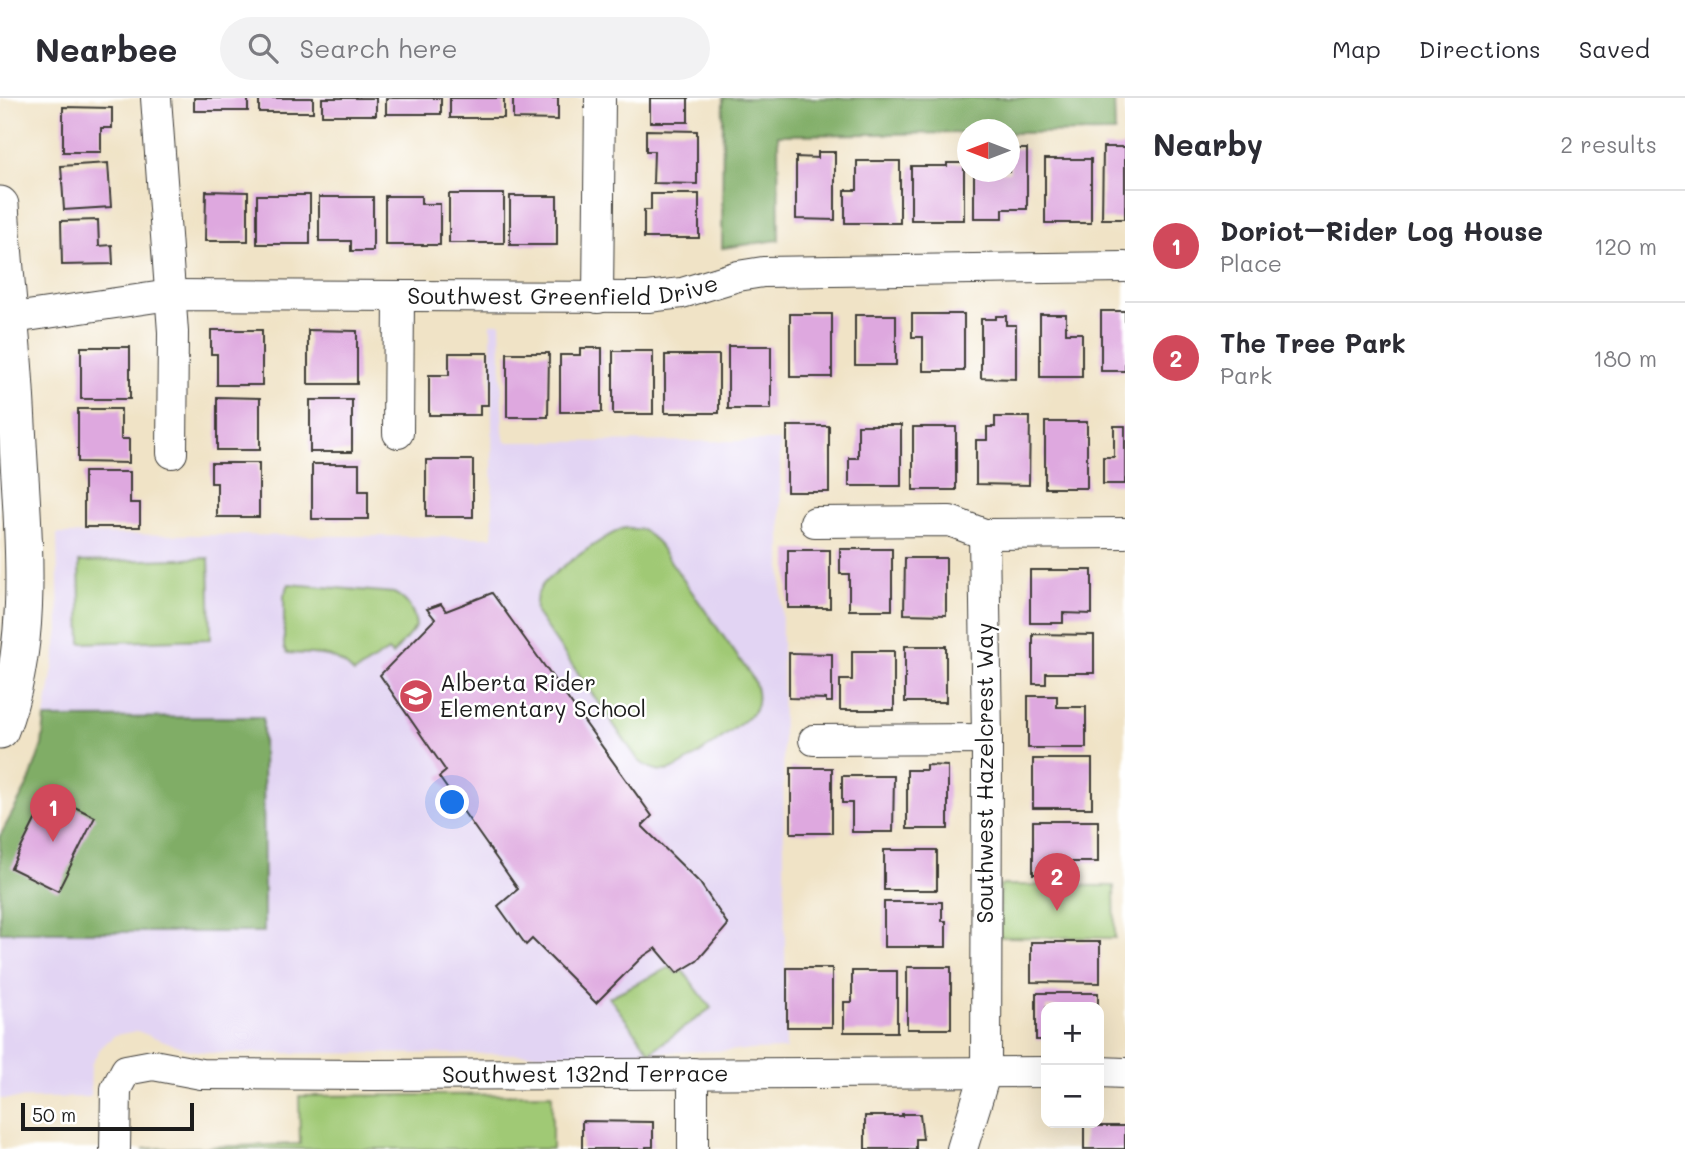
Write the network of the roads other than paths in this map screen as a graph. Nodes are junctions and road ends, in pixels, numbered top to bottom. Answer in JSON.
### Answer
{"nodes":[{"id":1,"x":156,"y":98,"type":"edge"},
{"id":2,"x":600,"y":98,"type":"edge"},
{"id":3,"x":0,"y":205,"type":"edge"},
{"id":4,"x":1125,"y":267,"type":"edge"},
{"id":5,"x":170,"y":295,"type":"junction"},
{"id":6,"x":399,"y":297,"type":"junction"},
{"id":7,"x":598,"y":298,"type":"junction"},
{"id":8,"x":5,"y":319,"type":"edge"},
{"id":9,"x":398,"y":433,"type":"dead end"},
{"id":10,"x":172,"y":453,"type":"dead end"},
{"id":11,"x":815,"y":523,"type":"dead end"},
{"id":12,"x":1125,"y":533,"type":"edge"},
{"id":13,"x":984,"y":534,"type":"junction"},
{"id":14,"x":0,"y":730,"type":"edge"},
{"id":15,"x":987,"y":738,"type":"junction"},
{"id":16,"x":814,"y":740,"type":"dead end"},
{"id":17,"x":986,"y":1071,"type":"junction"},
{"id":18,"x":1041,"y":1072,"type":"edge"},
{"id":19,"x":1104,"y":1072,"type":"edge"},
{"id":20,"x":693,"y":1073,"type":"junction"},
{"id":21,"x":1125,"y":1073,"type":"edge"},
{"id":22,"x":116,"y":1149,"type":"edge"},
{"id":23,"x":693,"y":1149,"type":"edge"},
{"id":24,"x":962,"y":1149,"type":"edge"}],
"edges":[{"from":1,"to":5,"type":"street"},
{"from":2,"to":7,"type":"street"},
{"from":3,"to":8,"type":"main road"},
{"from":4,"to":7,"type":"street","name":"Southwest Greenfield Drive"},
{"from":5,"to":6,"type":"street","name":"Southwest Greenfield Drive"},
{"from":5,"to":8,"type":"street","name":"Southwest Greenfield Drive"},
{"from":5,"to":10,"type":"street"},
{"from":6,"to":7,"type":"street","name":"Southwest Greenfield Drive"},
{"from":6,"to":9,"type":"street"},
{"from":8,"to":14,"type":"main road"},
{"from":11,"to":13,"type":"street"},
{"from":12,"to":13,"type":"street"},
{"from":13,"to":15,"type":"street","name":"Southwest Hazelcrest Way"},
{"from":15,"to":16,"type":"street"},
{"from":15,"to":17,"type":"street","name":"Southwest Hazelcrest Way"},
{"from":17,"to":18,"type":"street","name":"Southwest 132nd Terrace"},
{"from":17,"to":20,"type":"street","name":"Southwest 132nd Terrace"},
{"from":17,"to":24,"type":"street","name":"Southwest Hazelcrest Way"},
{"from":19,"to":21,"type":"street"},
{"from":20,"to":22,"type":"street","name":"Southwest 132nd Terrace"},
{"from":20,"to":23,"type":"street"}]}
